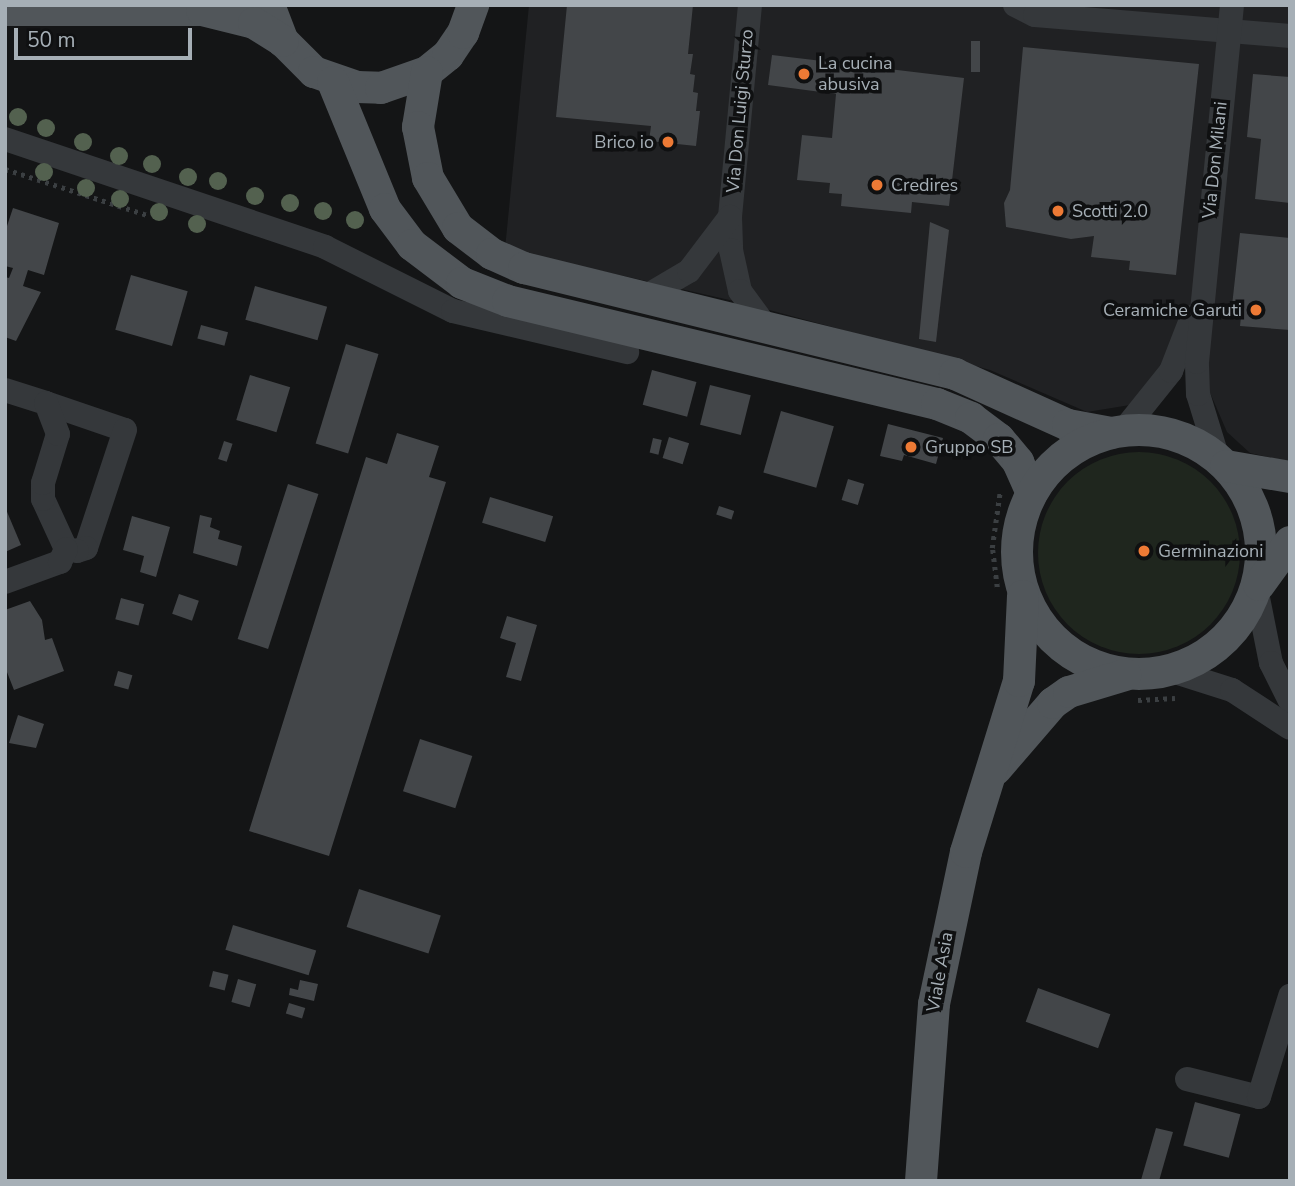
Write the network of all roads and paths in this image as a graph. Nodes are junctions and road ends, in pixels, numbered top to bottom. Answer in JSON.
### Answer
{"nodes":[{"id":1,"x":269,"y":5,"type":"edge"},
{"id":2,"x":473,"y":5,"type":"edge"},
{"id":3,"x":750,"y":5,"type":"edge"},
{"id":4,"x":1015,"y":5,"type":"edge"},
{"id":5,"x":5,"y":10,"type":"edge"},
{"id":6,"x":1230,"y":17,"type":"edge"},
{"id":7,"x":1290,"y":36,"type":"edge"},
{"id":8,"x":283,"y":40,"type":"junction"},
{"id":9,"x":427,"y":72,"type":"junction"},
{"id":10,"x":333,"y":82,"type":"junction"},
{"id":11,"x":5,"y":139,"type":"edge"},
{"id":12,"x":730,"y":216,"type":"junction"},
{"id":13,"x":1201,"y":290,"type":"junction"},
{"id":14,"x":643,"y":298,"type":"junction"},
{"id":15,"x":767,"y":328,"type":"junction"},
{"id":16,"x":627,"y":352,"type":"dead end"},
{"id":17,"x":5,"y":390,"type":"edge"},
{"id":18,"x":47,"y":403,"type":"junction"},
{"id":19,"x":1117,"y":432,"type":"junction"},
{"id":20,"x":1222,"y":462,"type":"junction"},
{"id":21,"x":1290,"y":477,"type":"edge"},
{"id":22,"x":1016,"y":491,"type":"junction"},
{"id":23,"x":1290,"y":542,"type":"edge"},
{"id":24,"x":66,"y":549,"type":"junction"},
{"id":25,"x":5,"y":582,"type":"edge"},
{"id":26,"x":1256,"y":588,"type":"junction"},
{"id":27,"x":1011,"y":592,"type":"junction"},
{"id":28,"x":1178,"y":683,"type":"junction"},
{"id":29,"x":1128,"y":687,"type":"junction"},
{"id":30,"x":1290,"y":701,"type":"edge"},
{"id":31,"x":1290,"y":728,"type":"edge"},
{"id":32,"x":995,"y":770,"type":"junction"},
{"id":33,"x":1290,"y":996,"type":"edge"},
{"id":34,"x":1186,"y":1079,"type":"dead end"},
{"id":35,"x":921,"y":1181,"type":"edge"}],
"edges":[{"from":1,"to":8,"type":"main road"},
{"from":2,"to":9,"type":"main road"},
{"from":3,"to":12,"type":"street","name":"Via Don Luigi Sturzo"},
{"from":4,"to":6,"type":"street"},
{"from":5,"to":8,"type":"main road"},
{"from":6,"to":7,"type":"street"},
{"from":6,"to":13,"type":"street","name":"Via Don Milani"},
{"from":8,"to":10,"type":"main road"},
{"from":9,"to":10,"type":"main road"},
{"from":9,"to":14,"type":"main road"},
{"from":10,"to":22,"type":"main road"},
{"from":11,"to":16,"type":"street"},
{"from":12,"to":14,"type":"street","name":"Via Don Luigi Sturzo"},
{"from":12,"to":15,"type":"street","name":"Via Don Luigi Sturzo"},
{"from":13,"to":19,"type":"street","name":"Via Don Milani"},
{"from":13,"to":20,"type":"street","name":"Via Don Milani"},
{"from":14,"to":15,"type":"main road"},
{"from":15,"to":19,"type":"main road"},
{"from":17,"to":18,"type":"street"},
{"from":18,"to":24,"type":"street"},
{"from":18,"to":24,"type":"street"},
{"from":19,"to":20,"type":"main road"},
{"from":19,"to":22,"type":"main road","name":"Viale Asia"},
{"from":20,"to":21,"type":"main road"},
{"from":20,"to":26,"type":"main road"},
{"from":22,"to":27,"type":"main road","name":"Viale Asia"},
{"from":22,"to":27,"type":"path"},
{"from":23,"to":26,"type":"main road"},
{"from":24,"to":25,"type":"street"},
{"from":26,"to":28,"type":"main road"},
{"from":26,"to":30,"type":"street"},
{"from":27,"to":29,"type":"main road"},
{"from":27,"to":32,"type":"main road","name":"Viale Asia"},
{"from":28,"to":29,"type":"main road"},
{"from":28,"to":29,"type":"path"},
{"from":28,"to":31,"type":"street"},
{"from":29,"to":32,"type":"main road"},
{"from":32,"to":35,"type":"main road","name":"Viale Asia"},
{"from":33,"to":34,"type":"street"}]}
